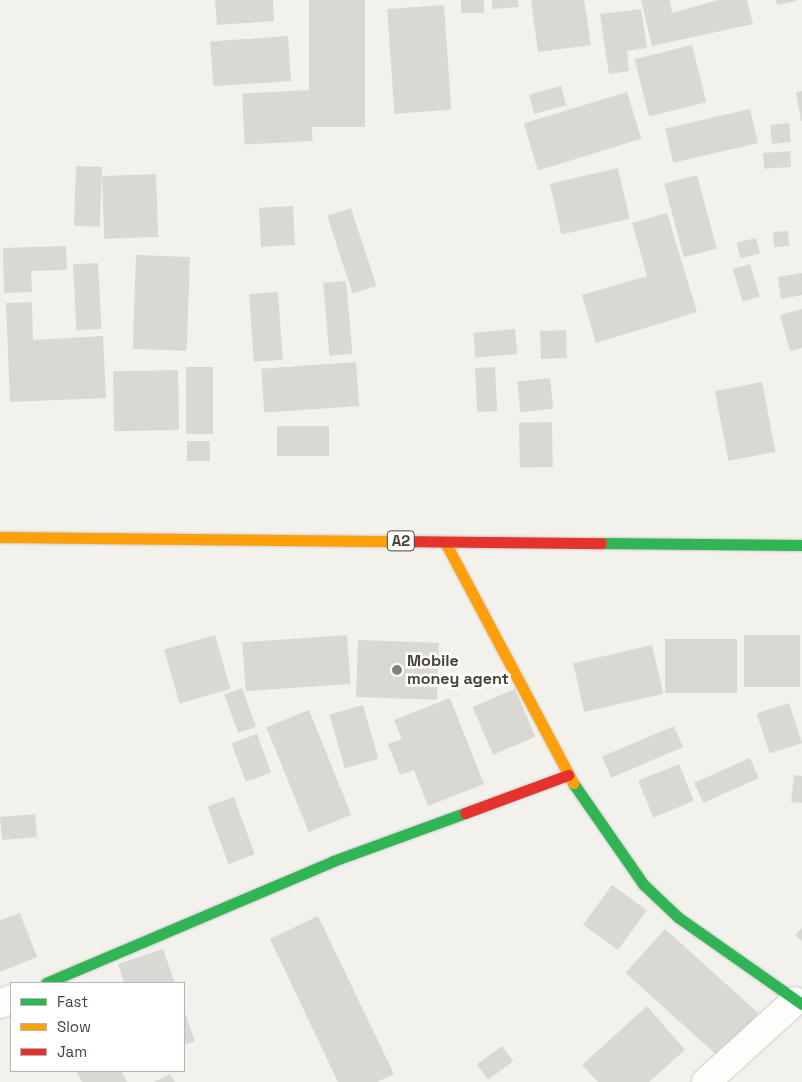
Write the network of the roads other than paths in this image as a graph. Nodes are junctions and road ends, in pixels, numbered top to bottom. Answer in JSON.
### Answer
{"nodes":[{"id":1,"x":0,"y":537,"type":"edge"},
{"id":2,"x":446,"y":542,"type":"junction"},
{"id":3,"x":802,"y":545,"type":"edge"},
{"id":4,"x":568,"y":775,"type":"junction"},
{"id":5,"x":48,"y":982,"type":"edge"},
{"id":6,"x":799,"y":1003,"type":"edge"},
{"id":7,"x":706,"y":1082,"type":"edge"}],
"edges":[{"from":1,"to":2,"type":"main road","number":"A2"},
{"from":2,"to":3,"type":"main road","number":"A2"},
{"from":2,"to":4,"type":"main road"},
{"from":4,"to":5,"type":"main road"},
{"from":4,"to":6,"type":"main road"},
{"from":6,"to":7,"type":"street"}]}
